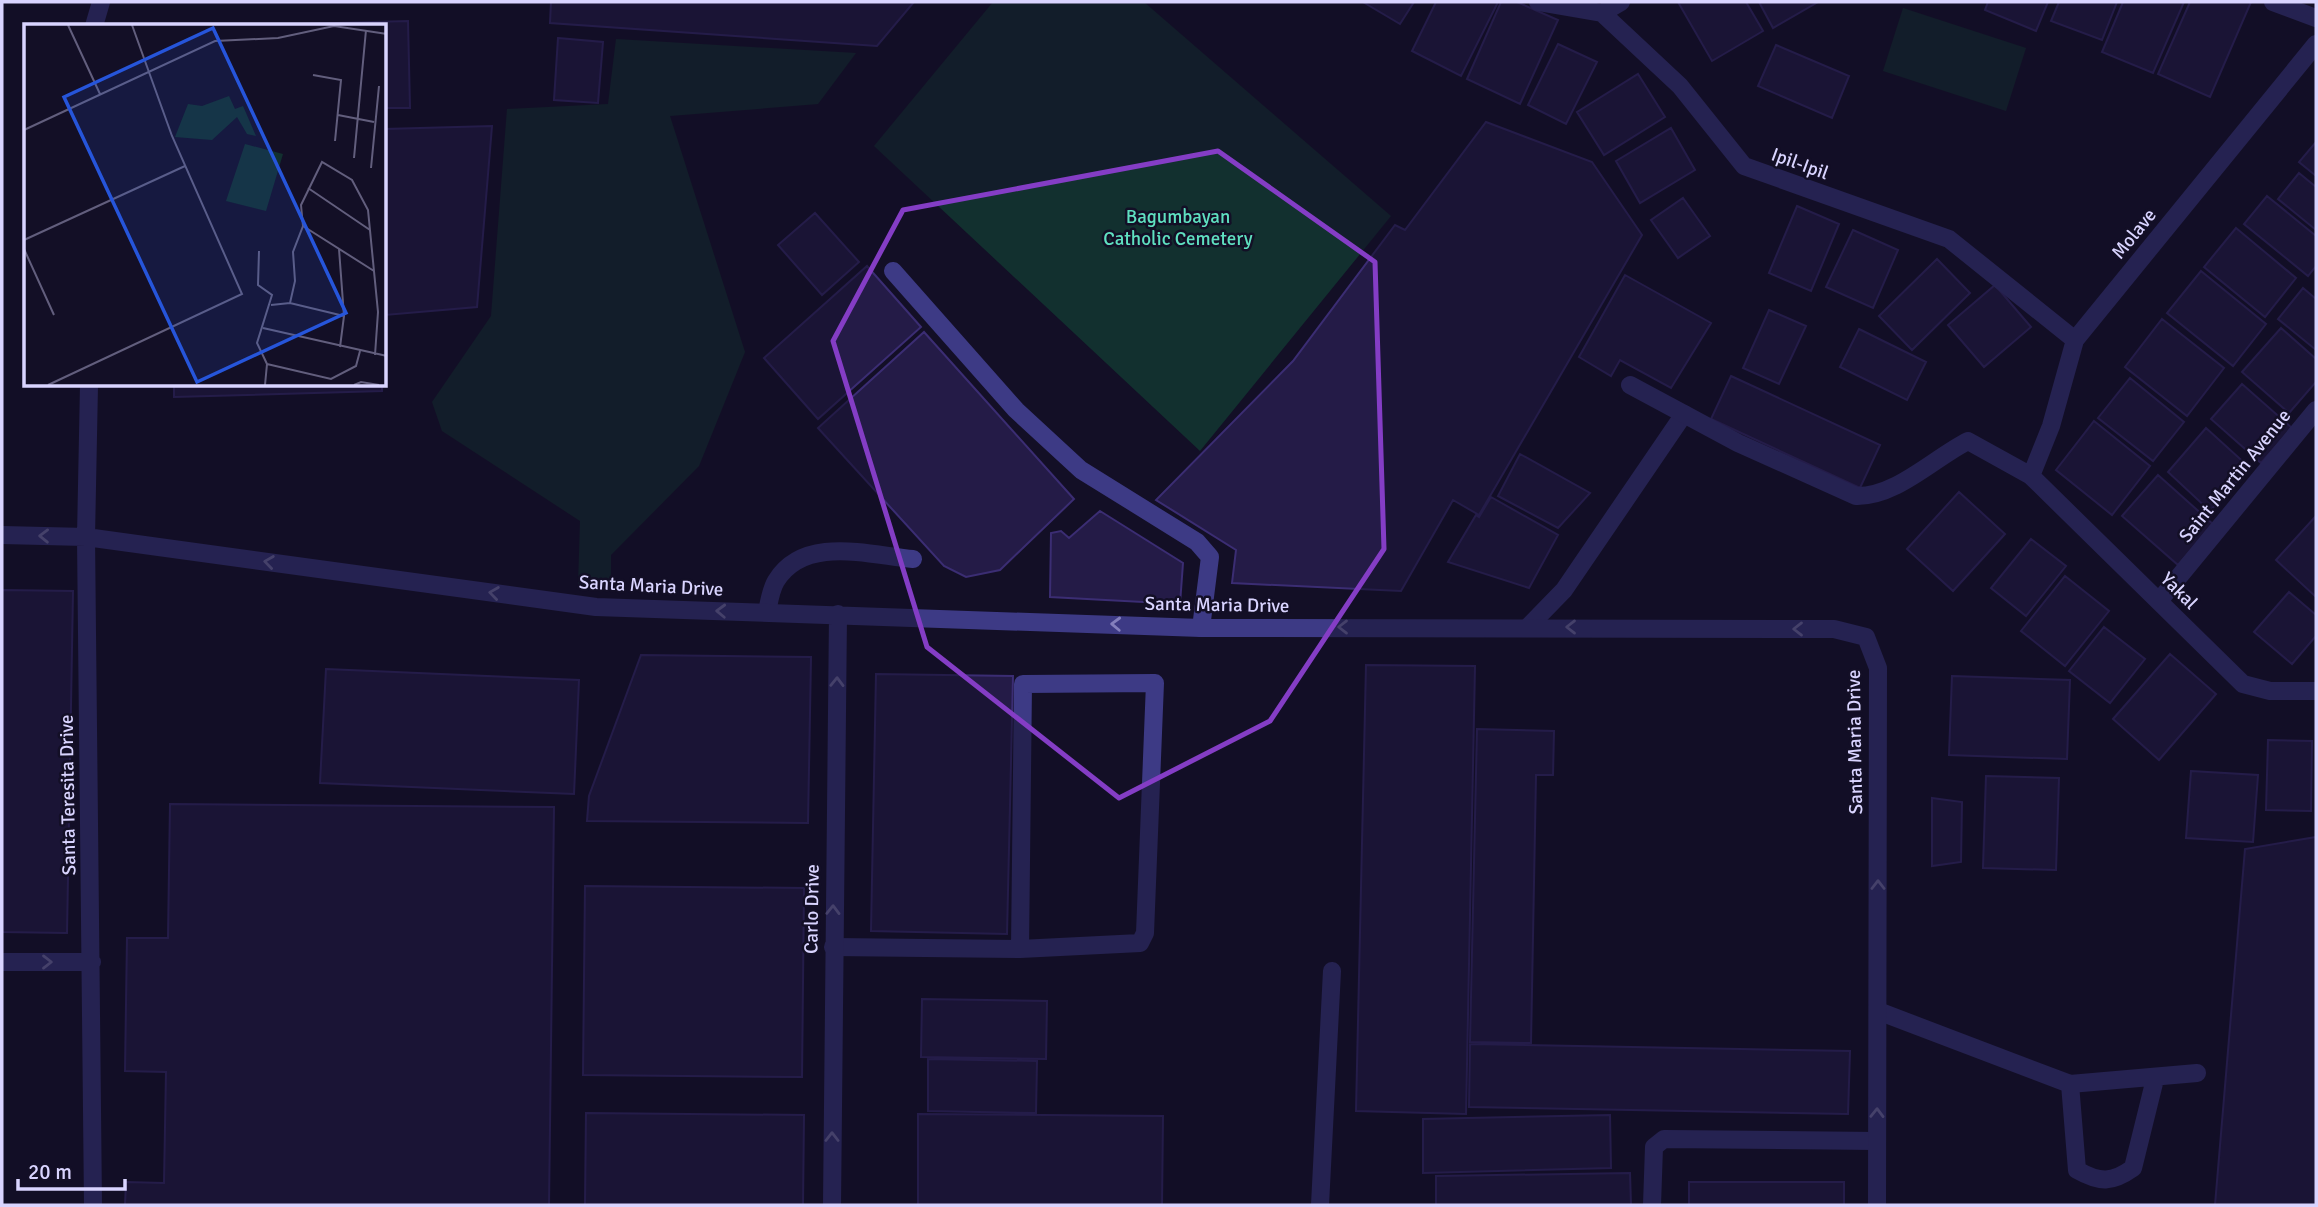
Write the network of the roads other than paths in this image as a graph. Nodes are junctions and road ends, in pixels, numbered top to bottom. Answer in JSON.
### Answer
{"nodes":[{"id":1,"x":101,"y":2,"type":"edge"},
{"id":2,"x":1538,"y":2,"type":"edge"},
{"id":3,"x":1621,"y":2,"type":"edge"},
{"id":4,"x":2273,"y":2,"type":"edge"},
{"id":5,"x":1602,"y":13,"type":"junction"},
{"id":6,"x":2316,"y":18,"type":"edge"},
{"id":7,"x":95,"y":24,"type":"edge"},
{"id":8,"x":2316,"y":44,"type":"edge"},
{"id":9,"x":893,"y":271,"type":"dead end"},
{"id":10,"x":2075,"y":340,"type":"junction"},
{"id":11,"x":1630,"y":385,"type":"dead end"},
{"id":12,"x":89,"y":387,"type":"edge"},
{"id":13,"x":2316,"y":410,"type":"edge"},
{"id":14,"x":1684,"y":414,"type":"junction"},
{"id":15,"x":2031,"y":477,"type":"junction"},
{"id":16,"x":2,"y":535,"type":"edge"},
{"id":17,"x":86,"y":537,"type":"junction"},
{"id":18,"x":913,"y":559,"type":"dead end"},
{"id":19,"x":2159,"y":601,"type":"junction"},
{"id":20,"x":766,"y":612,"type":"junction"},
{"id":21,"x":838,"y":614,"type":"junction"},
{"id":22,"x":1528,"y":627,"type":"junction"},
{"id":23,"x":1201,"y":628,"type":"junction"},
{"id":24,"x":2316,"y":691,"type":"edge"},
{"id":25,"x":832,"y":947,"type":"junction"},
{"id":26,"x":1020,"y":949,"type":"junction"},
{"id":27,"x":2,"y":962,"type":"edge"},
{"id":28,"x":92,"y":962,"type":"junction"},
{"id":29,"x":1332,"y":971,"type":"dead end"},
{"id":30,"x":1878,"y":1011,"type":"junction"},
{"id":31,"x":2197,"y":1073,"type":"dead end"},
{"id":32,"x":2155,"y":1079,"type":"junction"},
{"id":33,"x":2070,"y":1084,"type":"junction"},
{"id":34,"x":1877,"y":1140,"type":"junction"},
{"id":35,"x":93,"y":1205,"type":"edge"},
{"id":36,"x":832,"y":1205,"type":"edge"},
{"id":37,"x":1320,"y":1205,"type":"edge"},
{"id":38,"x":1652,"y":1205,"type":"edge"},
{"id":39,"x":1877,"y":1205,"type":"edge"}],
"edges":[{"from":1,"to":7,"type":"street"},
{"from":2,"to":5,"type":"street"},
{"from":3,"to":5,"type":"street"},
{"from":4,"to":6,"type":"street"},
{"from":5,"to":10,"type":"street","name":"Ipil-Ipil"},
{"from":8,"to":10,"type":"street","name":"Molave"},
{"from":9,"to":23,"type":"street"},
{"from":10,"to":15,"type":"street","name":"Molave"},
{"from":11,"to":14,"type":"street"},
{"from":12,"to":17,"type":"street","name":"Santa Teresita Drive"},
{"from":13,"to":19,"type":"street","name":"Saint Martin Avenue"},
{"from":14,"to":15,"type":"street","name":"Yakal"},
{"from":14,"to":22,"type":"street"},
{"from":15,"to":19,"type":"street","name":"Yakal"},
{"from":17,"to":16,"type":"street","name":"Santa Maria Drive","one_way":true},
{"from":20,"to":17,"type":"street","name":"Santa Maria Drive","one_way":true},
{"from":17,"to":28,"type":"street","name":"Santa Teresita Drive"},
{"from":18,"to":20,"type":"street"},
{"from":19,"to":24,"type":"street","name":"Yakal"},
{"from":20,"to":21,"type":"street","name":"Santa Maria Drive"},
{"from":23,"to":21,"type":"street","name":"Santa Maria Drive","one_way":true},
{"from":25,"to":21,"type":"street","name":"Carlo Drive","one_way":true},
{"from":22,"to":23,"type":"street","name":"Santa Maria Drive","one_way":true},
{"from":30,"to":22,"type":"street","name":"Santa Maria Drive","one_way":true},
{"from":25,"to":26,"type":"street"},
{"from":36,"to":25,"type":"street","name":"Carlo Drive","one_way":true},
{"from":26,"to":26,"type":"street"},
{"from":27,"to":28,"type":"street","one_way":true},
{"from":28,"to":35,"type":"street","name":"Santa Teresita Drive"},
{"from":29,"to":37,"type":"street"},
{"from":30,"to":33,"type":"street"},
{"from":34,"to":30,"type":"street","name":"Santa Maria Drive","one_way":true},
{"from":31,"to":32,"type":"street"},
{"from":32,"to":33,"type":"street"},
{"from":32,"to":33,"type":"street"},
{"from":34,"to":38,"type":"street"},
{"from":34,"to":39,"type":"street","name":"Santa Maria Drive"}]}
